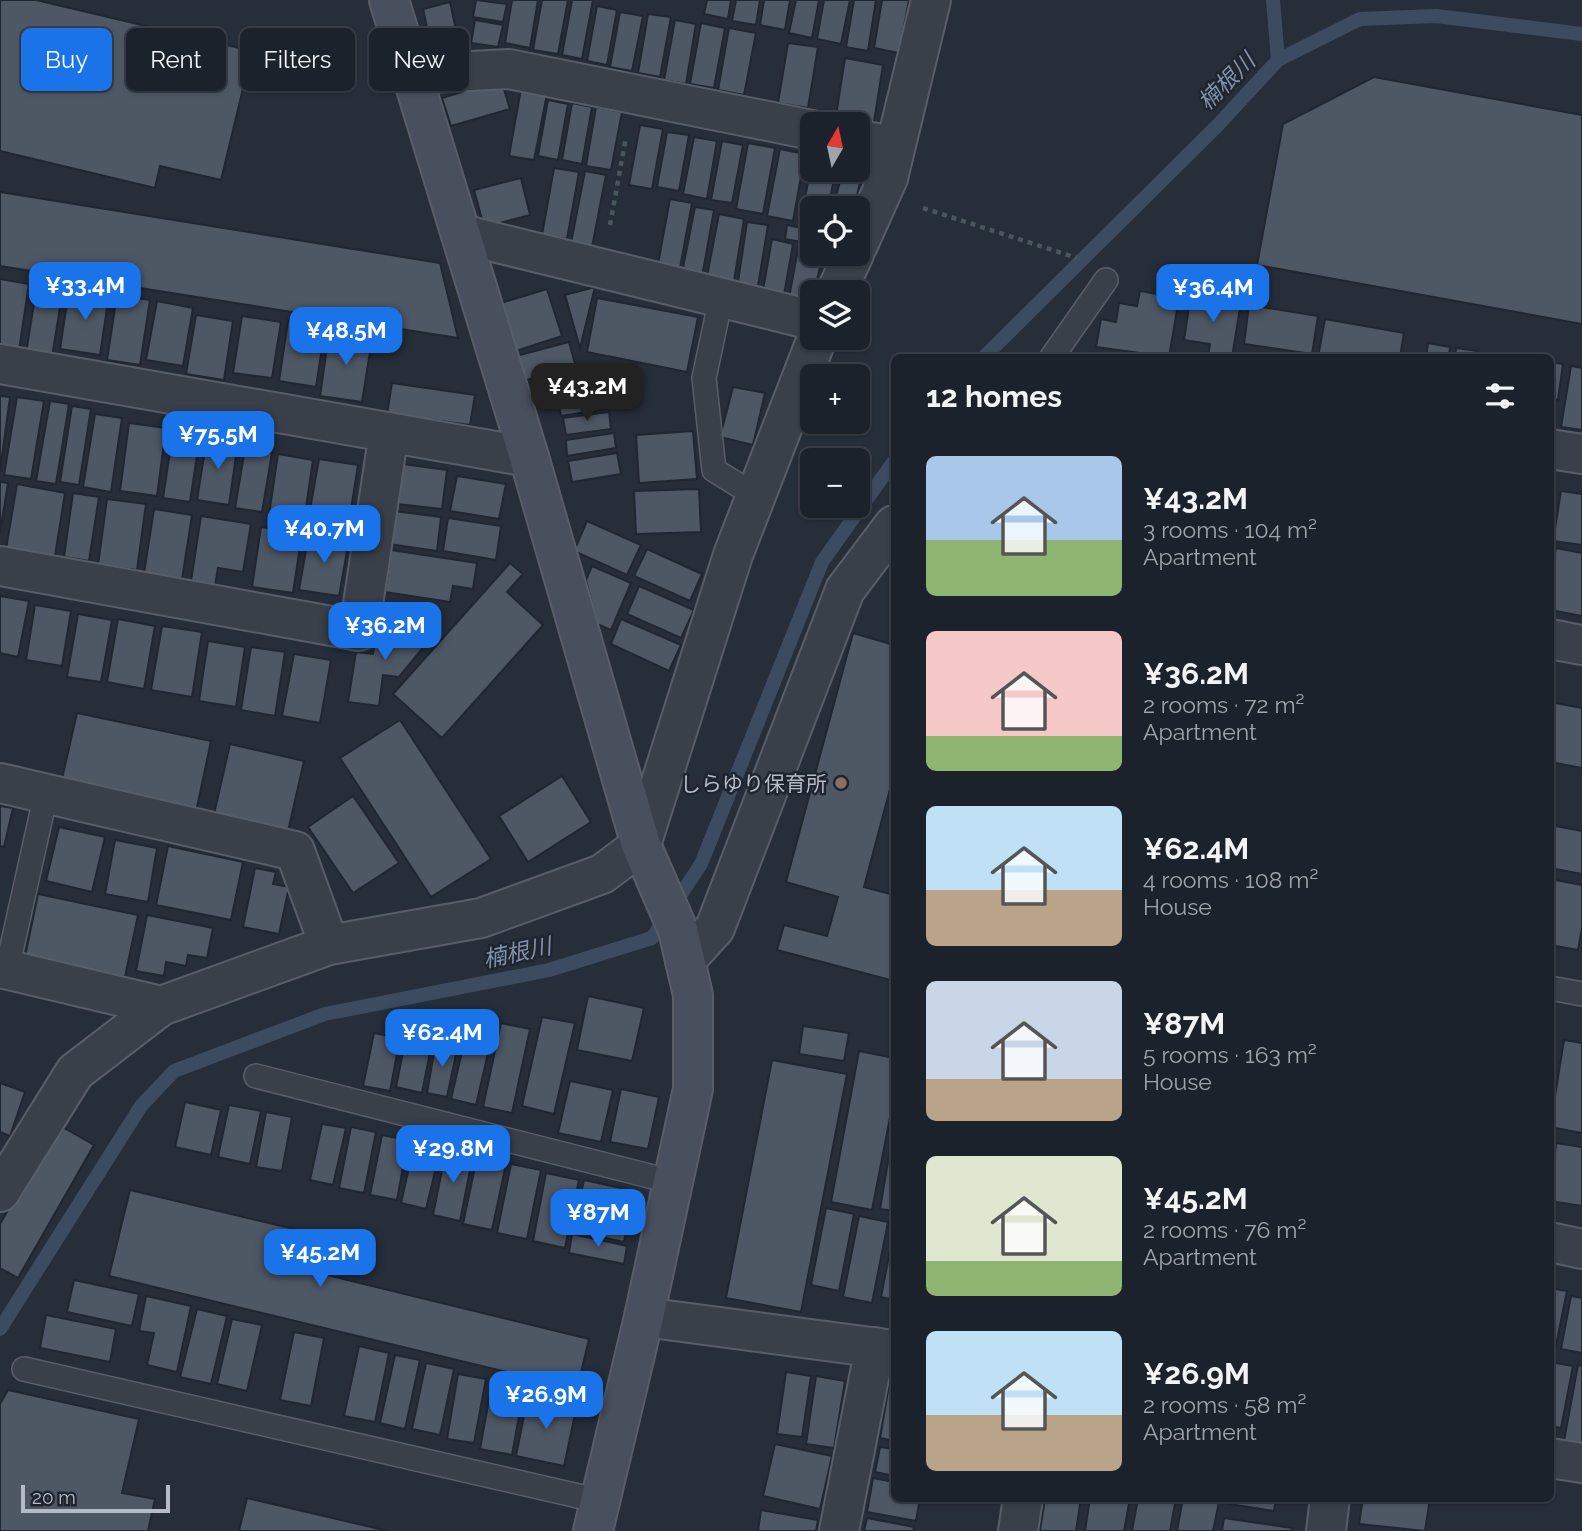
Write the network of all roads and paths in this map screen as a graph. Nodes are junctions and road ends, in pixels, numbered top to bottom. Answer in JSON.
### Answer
{"nodes":[{"id":1,"x":389,"y":0,"type":"edge"},
{"id":2,"x":930,"y":0,"type":"edge"},
{"id":3,"x":398,"y":28,"type":"edge"},
{"id":4,"x":469,"y":71,"type":"edge"},
{"id":5,"x":417,"y":91,"type":"edge"},
{"id":6,"x":634,"y":95,"type":"junction"},
{"id":7,"x":800,"y":128,"type":"edge"},
{"id":8,"x":870,"y":142,"type":"edge"},
{"id":9,"x":895,"y":147,"type":"junction"},
{"id":10,"x":880,"y":195,"type":"junction"},
{"id":11,"x":870,"y":218,"type":"edge"},
{"id":12,"x":461,"y":234,"type":"junction"},
{"id":13,"x":1072,"y":254,"type":"dead end"},
{"id":14,"x":603,"y":268,"type":"junction"},
{"id":15,"x":1105,"y":281,"type":"dead end"},
{"id":16,"x":721,"y":298,"type":"junction"},
{"id":17,"x":800,"y":317,"type":"edge"},
{"id":18,"x":812,"y":350,"type":"edge"},
{"id":19,"x":1054,"y":354,"type":"edge"},
{"id":20,"x":0,"y":364,"type":"edge"},
{"id":21,"x":388,"y":432,"type":"junction"},
{"id":22,"x":1554,"y":450,"type":"edge"},
{"id":23,"x":1582,"y":454,"type":"edge"},
{"id":24,"x":529,"y":457,"type":"junction"},
{"id":25,"x":756,"y":496,"type":"junction"},
{"id":26,"x":891,"y":530,"type":"edge"},
{"id":27,"x":0,"y":566,"type":"edge"},
{"id":28,"x":1554,"y":640,"type":"edge"},
{"id":29,"x":1582,"y":645,"type":"edge"},
{"id":30,"x":0,"y":783,"type":"edge"},
{"id":31,"x":46,"y":794,"type":"junction"},
{"id":32,"x":641,"y":845,"type":"junction"},
{"id":33,"x":330,"y":944,"type":"junction"},
{"id":34,"x":682,"y":945,"type":"junction"},
{"id":35,"x":3,"y":969,"type":"edge"},
{"id":36,"x":1554,"y":989,"type":"edge"},
{"id":37,"x":1582,"y":994,"type":"edge"},
{"id":38,"x":161,"y":1006,"type":"junction"},
{"id":39,"x":256,"y":1076,"type":"dead end"},
{"id":40,"x":4,"y":1179,"type":"edge"},
{"id":41,"x":673,"y":1182,"type":"junction"},
{"id":42,"x":1554,"y":1243,"type":"edge"},
{"id":43,"x":1582,"y":1249,"type":"edge"},
{"id":44,"x":644,"y":1317,"type":"junction"},
{"id":45,"x":885,"y":1349,"type":"edge"},
{"id":46,"x":24,"y":1369,"type":"dead end"},
{"id":47,"x":1554,"y":1459,"type":"edge"},
{"id":48,"x":1582,"y":1463,"type":"edge"},
{"id":49,"x":1022,"y":1502,"type":"edge"},
{"id":50,"x":1330,"y":1502,"type":"edge"},
{"id":51,"x":597,"y":1516,"type":"edge"},
{"id":52,"x":839,"y":1531,"type":"edge"},
{"id":53,"x":1017,"y":1531,"type":"edge"},
{"id":54,"x":1326,"y":1531,"type":"edge"}],
"edges":[{"from":1,"to":3,"type":"street"},
{"from":2,"to":9,"type":"street"},
{"from":4,"to":6,"type":"street"},
{"from":5,"to":12,"type":"street"},
{"from":6,"to":7,"type":"street"},
{"from":6,"to":14,"type":"path"},
{"from":8,"to":9,"type":"street"},
{"from":9,"to":10,"type":"street"},
{"from":10,"to":11,"type":"street"},
{"from":10,"to":13,"type":"path"},
{"from":12,"to":14,"type":"street"},
{"from":12,"to":24,"type":"street"},
{"from":14,"to":16,"type":"street"},
{"from":15,"to":19,"type":"lane"},
{"from":16,"to":17,"type":"street"},
{"from":16,"to":25,"type":"lane"},
{"from":18,"to":25,"type":"street"},
{"from":20,"to":21,"type":"street"},
{"from":21,"to":24,"type":"street"},
{"from":21,"to":27,"type":"street"},
{"from":22,"to":23,"type":"street"},
{"from":24,"to":32,"type":"street"},
{"from":25,"to":32,"type":"street"},
{"from":26,"to":34,"type":"street"},
{"from":28,"to":29,"type":"street"},
{"from":30,"to":31,"type":"street"},
{"from":31,"to":33,"type":"street"},
{"from":31,"to":35,"type":"lane"},
{"from":32,"to":33,"type":"street"},
{"from":32,"to":34,"type":"street"},
{"from":33,"to":38,"type":"street"},
{"from":34,"to":41,"type":"street"},
{"from":35,"to":38,"type":"street"},
{"from":36,"to":37,"type":"lane"},
{"from":38,"to":40,"type":"street"},
{"from":39,"to":41,"type":"lane"},
{"from":41,"to":44,"type":"street"},
{"from":42,"to":43,"type":"street"},
{"from":44,"to":45,"type":"street"},
{"from":44,"to":51,"type":"street"},
{"from":45,"to":52,"type":"street"},
{"from":46,"to":51,"type":"lane"},
{"from":47,"to":48,"type":"street"},
{"from":49,"to":53,"type":"street"},
{"from":50,"to":54,"type":"street"}]}
